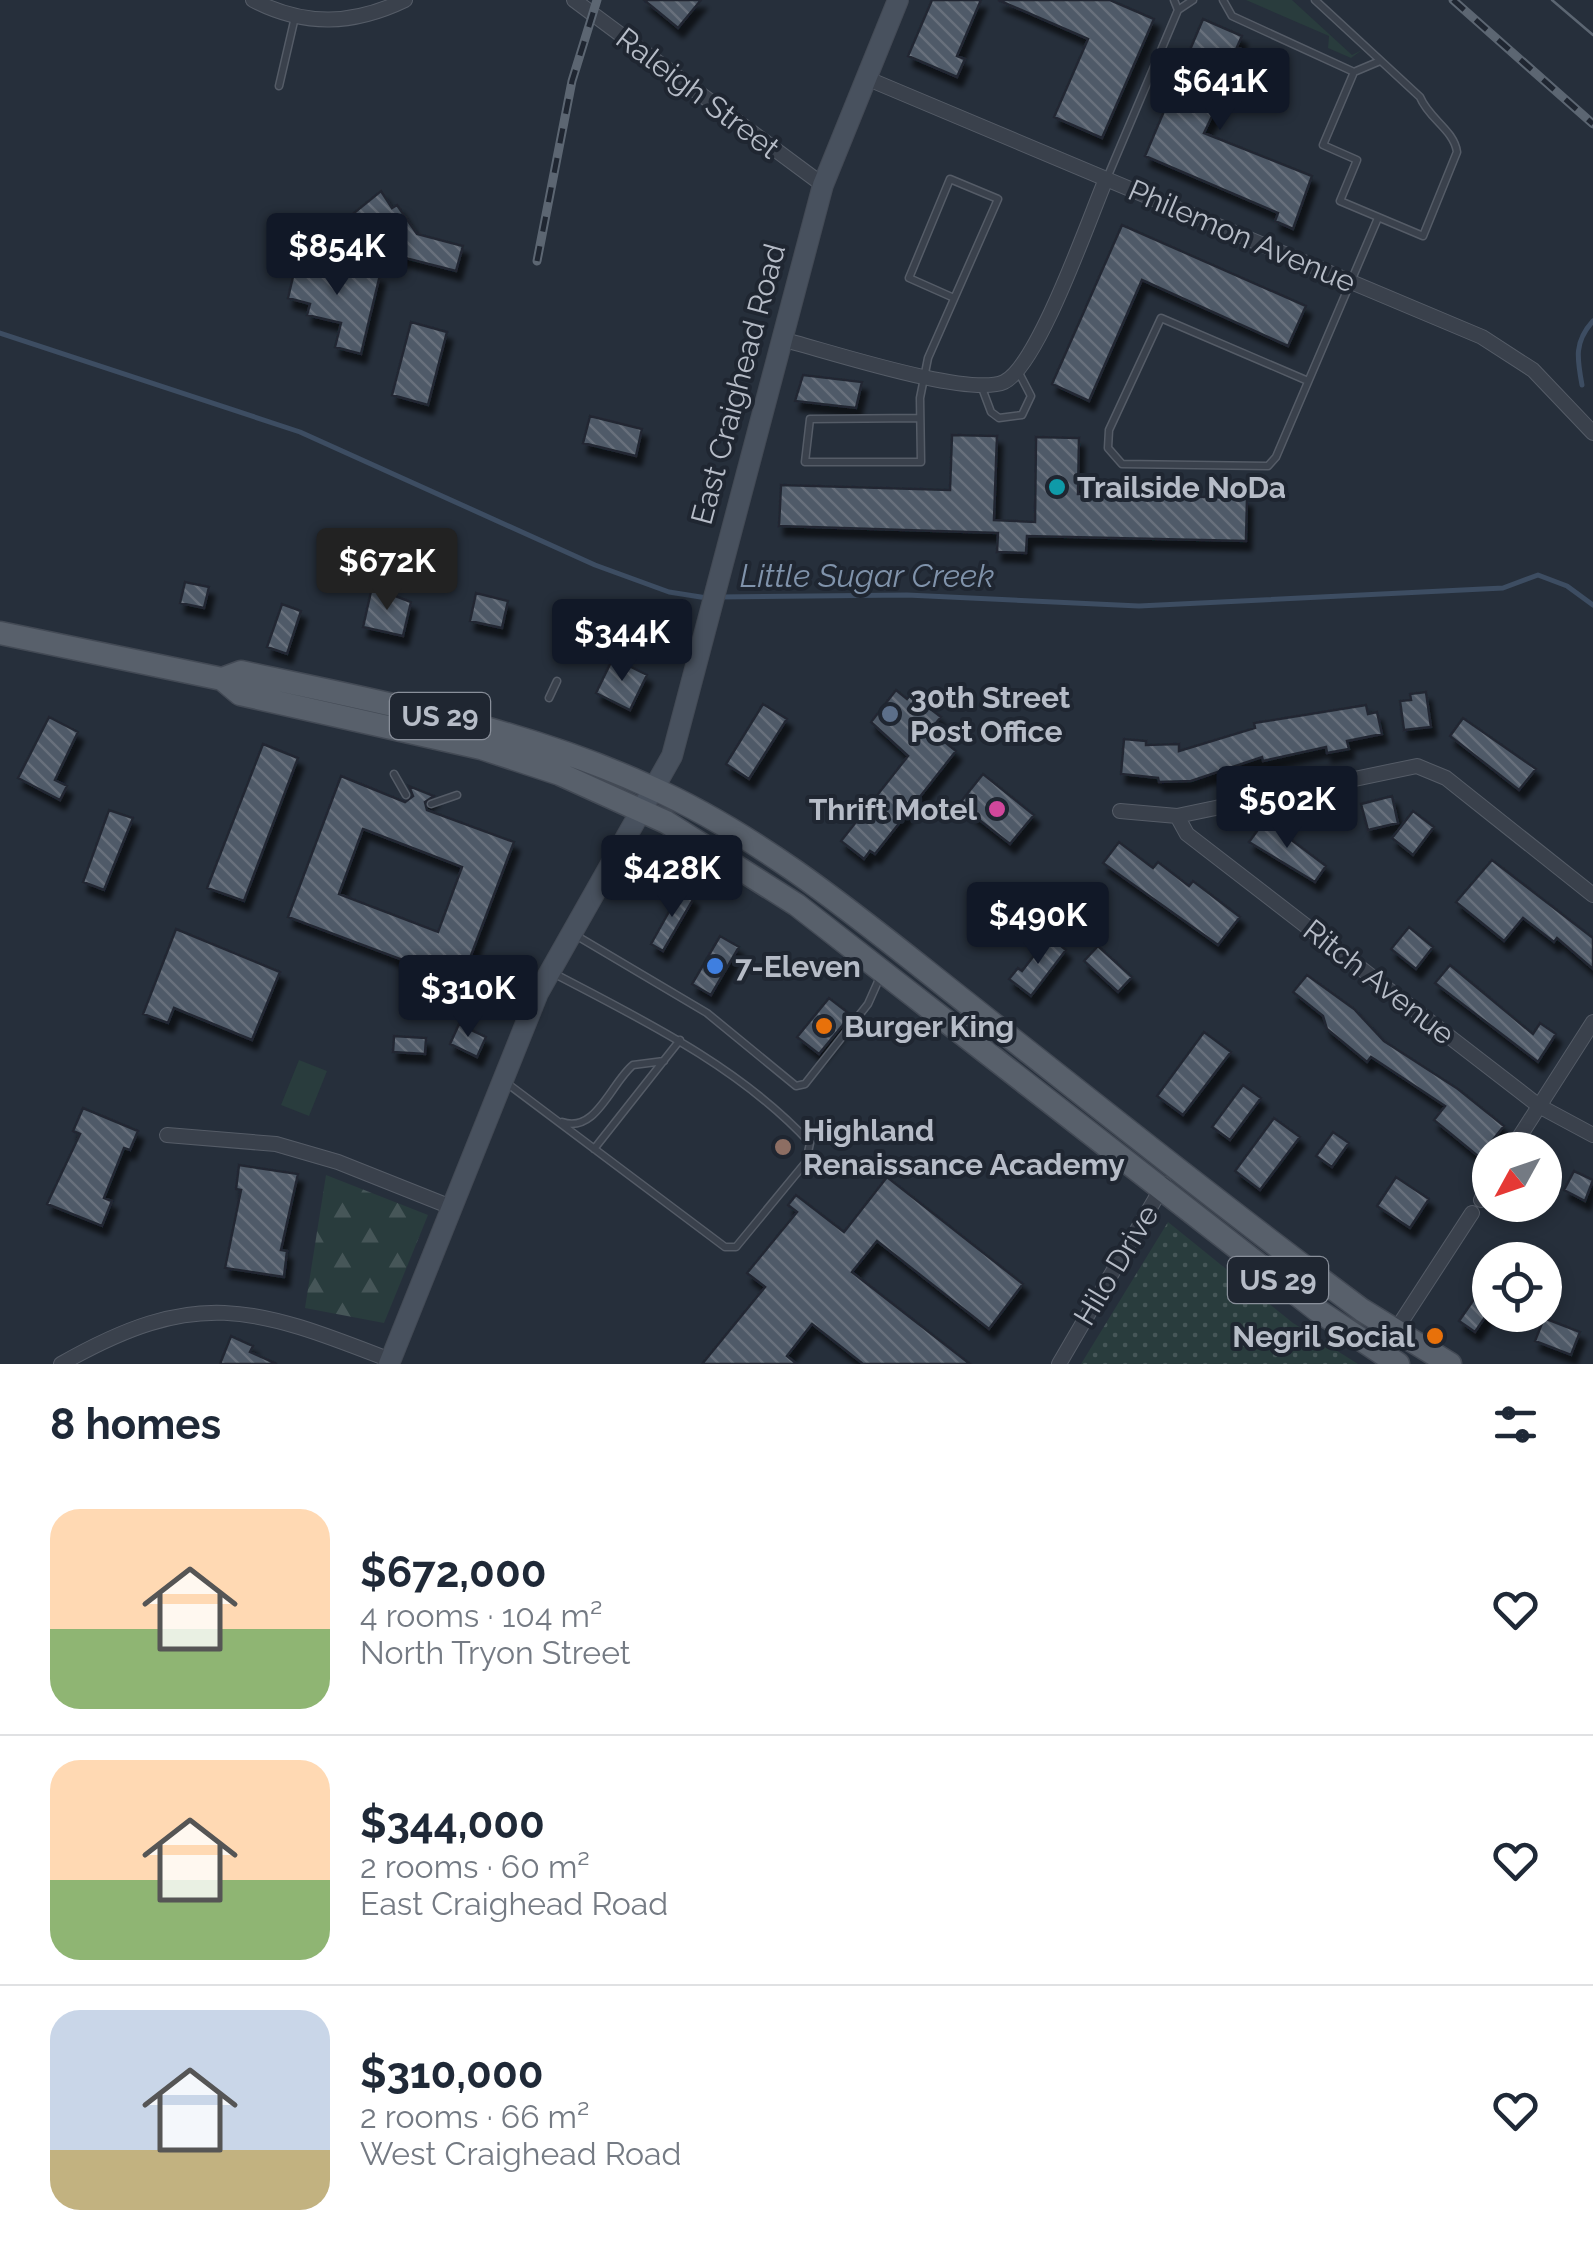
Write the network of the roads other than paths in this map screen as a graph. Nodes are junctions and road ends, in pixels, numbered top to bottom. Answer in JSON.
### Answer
{"nodes":[{"id":1,"x":253,"y":0,"type":"edge"},
{"id":2,"x":405,"y":0,"type":"edge"},
{"id":3,"x":574,"y":0,"type":"edge"},
{"id":4,"x":898,"y":0,"type":"edge"},
{"id":5,"x":1174,"y":0,"type":"edge"},
{"id":6,"x":1193,"y":0,"type":"edge"},
{"id":7,"x":1223,"y":0,"type":"edge"},
{"id":8,"x":1315,"y":0,"type":"edge"},
{"id":9,"x":1178,"y":10,"type":"junction"},
{"id":10,"x":295,"y":18,"type":"junction"},
{"id":11,"x":1380,"y":61,"type":"junction"},
{"id":12,"x":1354,"y":72,"type":"junction"},
{"id":13,"x":866,"y":78,"type":"junction"},
{"id":14,"x":279,"y":86,"type":"dead end"},
{"id":15,"x":1106,"y":179,"type":"junction"},
{"id":16,"x":823,"y":185,"type":"junction"},
{"id":17,"x":1378,"y":218,"type":"junction"},
{"id":18,"x":1350,"y":282,"type":"junction"},
{"id":19,"x":954,"y":298,"type":"junction"},
{"id":20,"x":781,"y":339,"type":"junction"},
{"id":21,"x":1018,"y":372,"type":"junction"},
{"id":22,"x":924,"y":376,"type":"junction"},
{"id":23,"x":1308,"y":381,"type":"junction"},
{"id":24,"x":982,"y":386,"type":"junction"},
{"id":25,"x":920,"y":418,"type":"junction"},
{"id":26,"x":1593,"y":434,"type":"edge"},
{"id":27,"x":0,"y":633,"type":"edge"},
{"id":28,"x":222,"y":679,"type":"junction"},
{"id":29,"x":557,"y":680,"type":"dead end"},
{"id":30,"x":549,"y":698,"type":"dead end"},
{"id":31,"x":394,"y":774,"type":"dead end"},
{"id":32,"x":653,"y":788,"type":"junction"},
{"id":33,"x":406,"y":795,"type":"dead end"},
{"id":34,"x":457,"y":795,"type":"dead end"},
{"id":35,"x":431,"y":804,"type":"dead end"},
{"id":36,"x":641,"y":810,"type":"junction"},
{"id":37,"x":1120,"y":811,"type":"dead end"},
{"id":38,"x":1177,"y":816,"type":"junction"},
{"id":39,"x":1593,"y":894,"type":"edge"},
{"id":40,"x":572,"y":933,"type":"junction"},
{"id":41,"x":550,"y":971,"type":"junction"},
{"id":42,"x":884,"y":972,"type":"junction"},
{"id":43,"x":1593,"y":1022,"type":"edge"},
{"id":44,"x":680,"y":1040,"type":"junction"},
{"id":45,"x":664,"y":1061,"type":"junction"},
{"id":46,"x":502,"y":1080,"type":"junction"},
{"id":47,"x":1540,"y":1106,"type":"junction"},
{"id":48,"x":556,"y":1120,"type":"junction"},
{"id":49,"x":1523,"y":1132,"type":"edge"},
{"id":50,"x":167,"y":1135,"type":"dead end"},
{"id":51,"x":1593,"y":1135,"type":"edge"},
{"id":52,"x":594,"y":1149,"type":"junction"},
{"id":53,"x":1174,"y":1166,"type":"junction"},
{"id":54,"x":1162,"y":1189,"type":"junction"},
{"id":55,"x":451,"y":1207,"type":"junction"},
{"id":56,"x":1472,"y":1212,"type":"edge"},
{"id":57,"x":1394,"y":1332,"type":"junction"},
{"id":58,"x":1386,"y":1361,"type":"edge"},
{"id":59,"x":389,"y":1362,"type":"edge"},
{"id":60,"x":61,"y":1364,"type":"edge"},
{"id":61,"x":1058,"y":1364,"type":"edge"},
{"id":62,"x":1450,"y":1364,"type":"edge"}],
"edges":[{"from":1,"to":10,"type":"street"},
{"from":2,"to":10,"type":"street"},
{"from":3,"to":16,"type":"street","name":"Raleigh Street"},
{"from":4,"to":13,"type":"street","name":"East Craighead Road"},
{"from":5,"to":9,"type":"lane"},
{"from":6,"to":9,"type":"lane"},
{"from":7,"to":12,"type":"lane"},
{"from":8,"to":11,"type":"lane"},
{"from":9,"to":15,"type":"lane"},
{"from":10,"to":14,"type":"lane"},
{"from":11,"to":12,"type":"lane"},
{"from":11,"to":17,"type":"lane"},
{"from":12,"to":17,"type":"lane"},
{"from":13,"to":15,"type":"street","name":"Philemon Avenue"},
{"from":13,"to":16,"type":"street","name":"East Craighead Road"},
{"from":15,"to":18,"type":"street","name":"Philemon Avenue"},
{"from":15,"to":21,"type":"street"},
{"from":16,"to":20,"type":"street","name":"East Craighead Road"},
{"from":17,"to":18,"type":"lane"},
{"from":18,"to":23,"type":"lane"},
{"from":18,"to":26,"type":"street","name":"Philemon Avenue"},
{"from":19,"to":19,"type":"lane"},
{"from":19,"to":22,"type":"lane"},
{"from":20,"to":22,"type":"street"},
{"from":20,"to":32,"type":"street","name":"East Craighead Road"},
{"from":21,"to":24,"type":"street"},
{"from":21,"to":24,"type":"lane"},
{"from":22,"to":24,"type":"street"},
{"from":22,"to":25,"type":"lane"},
{"from":23,"to":23,"type":"lane"},
{"from":25,"to":25,"type":"lane"},
{"from":27,"to":28,"type":"main road","number":"US 29"},
{"from":28,"to":32,"type":"main road","number":"US 29"},
{"from":28,"to":36,"type":"main road","number":"US 29"},
{"from":29,"to":30,"type":"lane"},
{"from":31,"to":33,"type":"lane"},
{"from":32,"to":36,"type":"street","name":"East Craighead Road"},
{"from":32,"to":53,"type":"main road","number":"US 29"},
{"from":34,"to":35,"type":"lane"},
{"from":36,"to":40,"type":"street","name":"East Craighead Road"},
{"from":36,"to":42,"type":"main road","number":"US 29"},
{"from":37,"to":38,"type":"street"},
{"from":38,"to":39,"type":"street"},
{"from":38,"to":47,"type":"street","name":"Ritch Avenue"},
{"from":40,"to":41,"type":"street","name":"East Craighead Road"},
{"from":40,"to":42,"type":"lane"},
{"from":41,"to":44,"type":"lane"},
{"from":41,"to":46,"type":"street","name":"East Craighead Road"},
{"from":42,"to":54,"type":"main road","number":"US 29"},
{"from":43,"to":47,"type":"street"},
{"from":44,"to":45,"type":"lane"},
{"from":44,"to":52,"type":"lane"},
{"from":45,"to":48,"type":"lane"},
{"from":45,"to":52,"type":"lane"},
{"from":46,"to":48,"type":"lane"},
{"from":46,"to":55,"type":"street","name":"East Craighead Road"},
{"from":47,"to":49,"type":"street"},
{"from":47,"to":51,"type":"street","name":"Ritch Avenue"},
{"from":48,"to":52,"type":"lane"},
{"from":50,"to":55,"type":"street"},
{"from":53,"to":54,"type":"street","name":"Hilo Drive"},
{"from":53,"to":57,"type":"main road","number":"US 29"},
{"from":54,"to":58,"type":"main road","number":"US 29"},
{"from":54,"to":61,"type":"street","name":"Hilo Drive"},
{"from":55,"to":59,"type":"street","name":"East Craighead Road"},
{"from":56,"to":57,"type":"street"},
{"from":57,"to":58,"type":"lane"},
{"from":57,"to":62,"type":"main road","number":"US 29"},
{"from":59,"to":60,"type":"street"}]}
